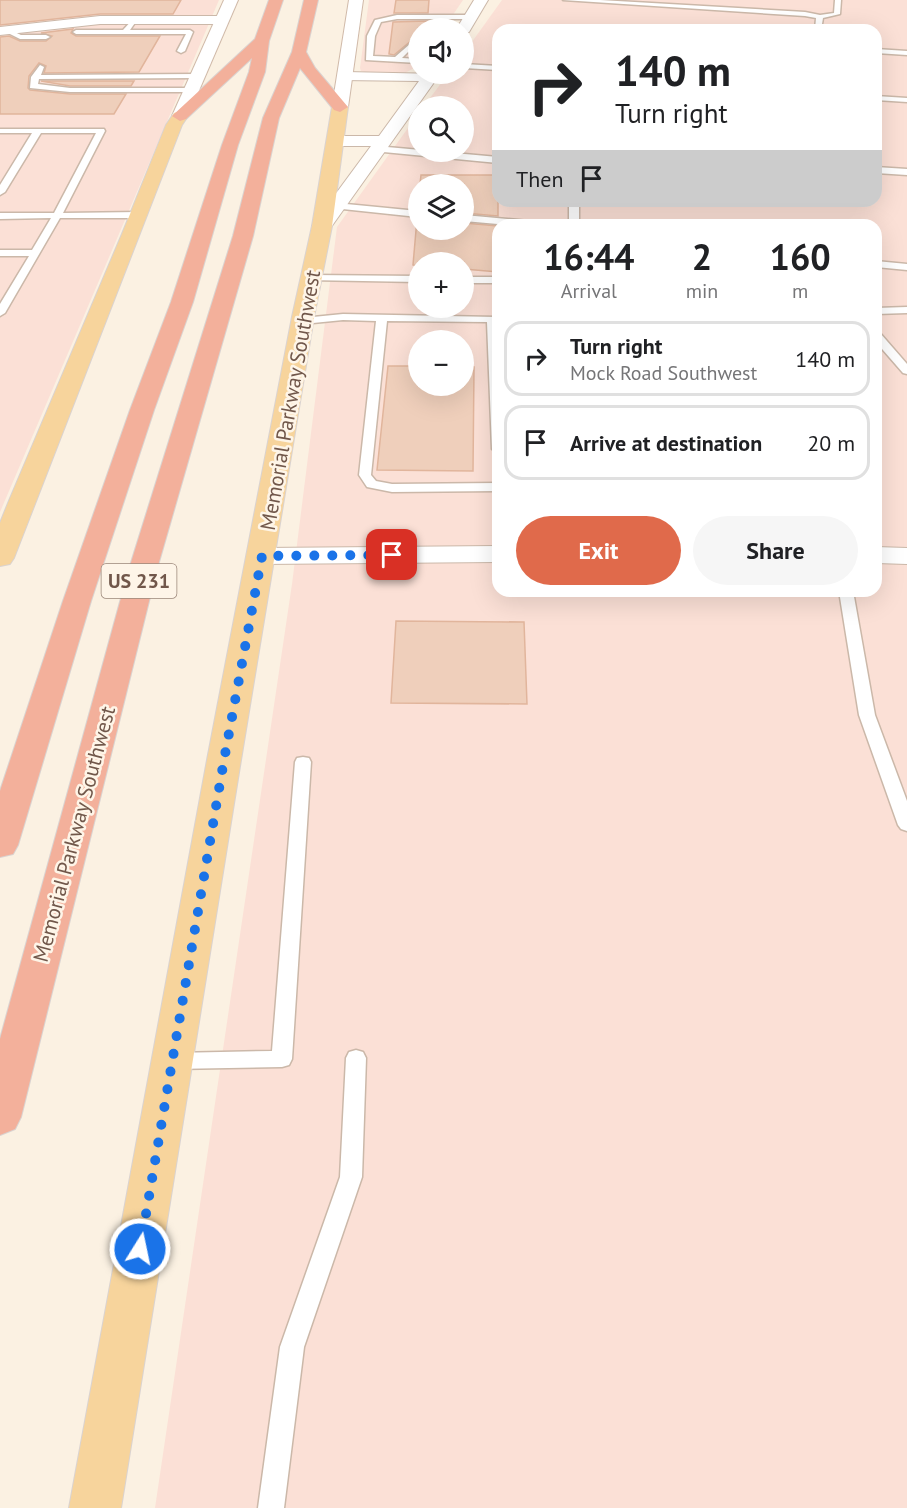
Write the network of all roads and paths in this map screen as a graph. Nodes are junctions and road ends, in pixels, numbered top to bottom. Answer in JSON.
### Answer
{"nodes":[{"id":1,"x":231,"y":0,"type":"edge"},
{"id":2,"x":276,"y":0,"type":"edge"},
{"id":3,"x":311,"y":0,"type":"edge"},
{"id":4,"x":356,"y":0,"type":"edge"},
{"id":5,"x":481,"y":0,"type":"edge"},
{"id":6,"x":566,"y":0,"type":"edge"},
{"id":7,"x":838,"y":0,"type":"edge"},
{"id":8,"x":437,"y":17,"type":"joint"},
{"id":9,"x":820,"y":17,"type":"junction"},
{"id":10,"x":442,"y":18,"type":"edge"},
{"id":11,"x":470,"y":18,"type":"edge"},
{"id":12,"x":134,"y":20,"type":"junction"},
{"id":13,"x":221,"y":20,"type":"junction"},
{"id":14,"x":365,"y":21,"type":"junction"},
{"id":15,"x":819,"y":24,"type":"edge"},
{"id":16,"x":3,"y":30,"type":"edge"},
{"id":17,"x":76,"y":32,"type":"dead end"},
{"id":18,"x":124,"y":32,"type":"junction"},
{"id":19,"x":46,"y":37,"type":"dead end"},
{"id":20,"x":262,"y":41,"type":"junction"},
{"id":21,"x":408,"y":49,"type":"edge"},
{"id":22,"x":181,"y":51,"type":"dead end"},
{"id":23,"x":882,"y":51,"type":"edge"},
{"id":24,"x":299,"y":52,"type":"junction"},
{"id":25,"x":907,"y":53,"type":"edge"},
{"id":26,"x":348,"y":58,"type":"junction"},
{"id":27,"x":369,"y":58,"type":"junction"},
{"id":28,"x":396,"y":60,"type":"junction"},
{"id":29,"x":408,"y":61,"type":"edge"},
{"id":30,"x":40,"y":67,"type":"dead end"},
{"id":31,"x":474,"y":67,"type":"edge"},
{"id":32,"x":492,"y":68,"type":"edge"},
{"id":33,"x":35,"y":76,"type":"junction"},
{"id":34,"x":346,"y":76,"type":"junction"},
{"id":35,"x":408,"y":77,"type":"edge"},
{"id":36,"x":194,"y":83,"type":"junction"},
{"id":37,"x":424,"y":84,"type":"edge"},
{"id":38,"x":882,"y":98,"type":"edge"},
{"id":39,"x":907,"y":100,"type":"edge"},
{"id":40,"x":340,"y":107,"type":"junction"},
{"id":41,"x":180,"y":116,"type":"junction"},
{"id":42,"x":0,"y":130,"type":"edge"},
{"id":43,"x":38,"y":130,"type":"junction"},
{"id":44,"x":336,"y":141,"type":"junction"},
{"id":45,"x":379,"y":145,"type":"junction"},
{"id":46,"x":492,"y":159,"type":"edge"},
{"id":47,"x":882,"y":170,"type":"edge"},
{"id":48,"x":907,"y":172,"type":"edge"},
{"id":49,"x":0,"y":192,"type":"edge"},
{"id":50,"x":408,"y":214,"type":"edge"},
{"id":51,"x":140,"y":215,"type":"junction"},
{"id":52,"x":0,"y":216,"type":"edge"},
{"id":53,"x":57,"y":216,"type":"junction"},
{"id":54,"x":329,"y":216,"type":"junction"},
{"id":55,"x":474,"y":219,"type":"edge"},
{"id":56,"x":492,"y":221,"type":"edge"},
{"id":57,"x":0,"y":253,"type":"edge"},
{"id":58,"x":35,"y":253,"type":"junction"},
{"id":59,"x":882,"y":265,"type":"edge"},
{"id":60,"x":907,"y":267,"type":"edge"},
{"id":61,"x":312,"y":278,"type":"junction"},
{"id":62,"x":408,"y":279,"type":"edge"},
{"id":63,"x":474,"y":280,"type":"edge"},
{"id":64,"x":492,"y":280,"type":"edge"},
{"id":65,"x":907,"y":310,"type":"edge"},
{"id":66,"x":882,"y":311,"type":"edge"},
{"id":67,"x":0,"y":313,"type":"edge"},
{"id":68,"x":382,"y":318,"type":"junction"},
{"id":69,"x":492,"y":319,"type":"edge"},
{"id":70,"x":303,"y":321,"type":"junction"},
{"id":71,"x":882,"y":342,"type":"edge"},
{"id":72,"x":907,"y":371,"type":"edge"},
{"id":73,"x":492,"y":487,"type":"edge"},
{"id":74,"x":492,"y":554,"type":"edge"},
{"id":75,"x":882,"y":555,"type":"edge"},
{"id":76,"x":262,"y":556,"type":"junction"},
{"id":77,"x":907,"y":556,"type":"edge"},
{"id":78,"x":0,"y":558,"type":"edge"},
{"id":79,"x":847,"y":597,"type":"edge"},
{"id":80,"x":303,"y":762,"type":"dead end"},
{"id":81,"x":907,"y":825,"type":"edge"},
{"id":82,"x":0,"y":845,"type":"edge"},
{"id":83,"x":356,"y":1058,"type":"dead end"},
{"id":84,"x":173,"y":1061,"type":"junction"},
{"id":85,"x":0,"y":1117,"type":"edge"},
{"id":86,"x":95,"y":1508,"type":"edge"},
{"id":87,"x":271,"y":1508,"type":"edge"}],
"edges":[{"from":1,"to":13,"type":"street"},
{"from":2,"to":20,"type":"highway","number":"US 231"},
{"from":3,"to":24,"type":"highway","name":"Memorial Parkway Southwest","number":"US 231"},
{"from":4,"to":14,"type":"street","name":"Memorial Parkway Southwest"},
{"from":5,"to":11,"type":"street"},
{"from":6,"to":9,"type":"lane"},
{"from":7,"to":9,"type":"lane"},
{"from":8,"to":10,"type":"lane"},
{"from":8,"to":14,"type":"lane"},
{"from":9,"to":15,"type":"lane"},
{"from":12,"to":13,"type":"street"},
{"from":12,"to":16,"type":"street"},
{"from":12,"to":18,"type":"lane"},
{"from":13,"to":36,"type":"street"},
{"from":14,"to":26,"type":"street","name":"Memorial Parkway Southwest"},
{"from":14,"to":27,"type":"lane"},
{"from":16,"to":19,"type":"lane"},
{"from":17,"to":18,"type":"lane"},
{"from":18,"to":22,"type":"lane"},
{"from":20,"to":41,"type":"highway"},
{"from":20,"to":82,"type":"highway","number":"US 231"},
{"from":21,"to":28,"type":"lane"},
{"from":23,"to":25,"type":"lane"},
{"from":24,"to":40,"type":"highway"},
{"from":24,"to":85,"type":"highway","name":"Memorial Parkway Southwest","number":"US 231"},
{"from":26,"to":27,"type":"lane"},
{"from":26,"to":34,"type":"street","name":"Memorial Parkway Southwest"},
{"from":27,"to":28,"type":"lane"},
{"from":28,"to":29,"type":"lane"},
{"from":30,"to":33,"type":"lane"},
{"from":31,"to":32,"type":"lane"},
{"from":33,"to":36,"type":"lane"},
{"from":33,"to":36,"type":"lane"},
{"from":34,"to":35,"type":"street"},
{"from":34,"to":40,"type":"street","name":"Memorial Parkway Southwest"},
{"from":36,"to":41,"type":"street"},
{"from":37,"to":45,"type":"street"},
{"from":38,"to":39,"type":"lane"},
{"from":40,"to":44,"type":"main road","name":"Memorial Parkway Southwest"},
{"from":41,"to":51,"type":"main road"},
{"from":42,"to":43,"type":"lane"},
{"from":43,"to":49,"type":"lane"},
{"from":43,"to":53,"type":"lane"},
{"from":44,"to":45,"type":"street"},
{"from":44,"to":54,"type":"main road","name":"Memorial Parkway Southwest"},
{"from":45,"to":46,"type":"lane"},
{"from":45,"to":54,"type":"street"},
{"from":47,"to":48,"type":"lane"},
{"from":50,"to":54,"type":"lane"},
{"from":51,"to":53,"type":"lane"},
{"from":51,"to":78,"type":"main road"},
{"from":52,"to":53,"type":"lane"},
{"from":53,"to":58,"type":"lane"},
{"from":54,"to":61,"type":"main road","name":"Memorial Parkway Southwest"},
{"from":55,"to":56,"type":"lane"},
{"from":57,"to":58,"type":"lane"},
{"from":58,"to":67,"type":"lane"},
{"from":59,"to":60,"type":"lane"},
{"from":61,"to":62,"type":"lane"},
{"from":61,"to":70,"type":"main road","name":"Memorial Parkway Southwest"},
{"from":63,"to":64,"type":"lane"},
{"from":65,"to":66,"type":"lane"},
{"from":68,"to":69,"type":"lane"},
{"from":68,"to":70,"type":"lane"},
{"from":68,"to":73,"type":"lane"},
{"from":70,"to":76,"type":"main road","name":"Memorial Parkway Southwest"},
{"from":71,"to":72,"type":"lane"},
{"from":74,"to":76,"type":"street"},
{"from":75,"to":77,"type":"street"},
{"from":76,"to":84,"type":"main road","name":"Memorial Parkway Southwest"},
{"from":79,"to":81,"type":"lane"},
{"from":80,"to":84,"type":"lane"},
{"from":83,"to":87,"type":"lane"},
{"from":84,"to":86,"type":"main road","name":"Memorial Parkway Southwest"}]}
